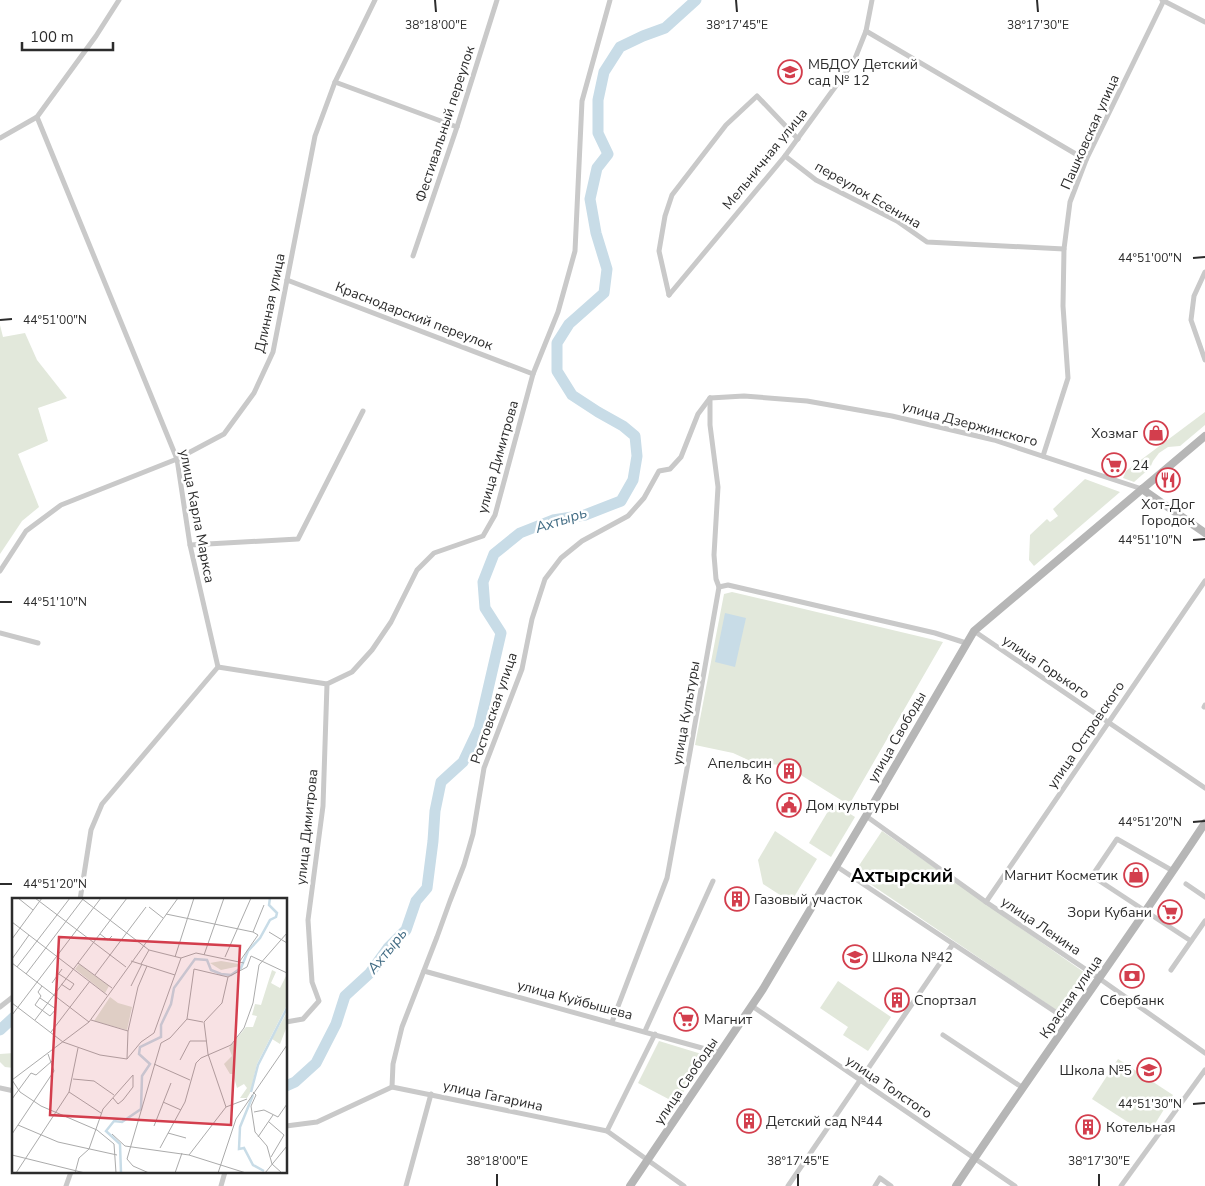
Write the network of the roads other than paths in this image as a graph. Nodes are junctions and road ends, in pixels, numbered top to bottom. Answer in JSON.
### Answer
{"nodes":[{"id":1,"x":120,"y":0,"type":"edge"},
{"id":2,"x":374,"y":0,"type":"edge"},
{"id":3,"x":497,"y":0,"type":"edge"},
{"id":4,"x":610,"y":0,"type":"edge"},
{"id":5,"x":872,"y":0,"type":"edge"},
{"id":6,"x":1163,"y":0,"type":"edge"},
{"id":7,"x":1205,"y":22,"type":"edge"},
{"id":8,"x":866,"y":31,"type":"junction"},
{"id":9,"x":335,"y":82,"type":"junction"},
{"id":10,"x":37,"y":117,"type":"junction"},
{"id":11,"x":457,"y":127,"type":"junction"},
{"id":12,"x":0,"y":138,"type":"edge"},
{"id":13,"x":798,"y":139,"type":"junction"},
{"id":14,"x":785,"y":156,"type":"junction"},
{"id":15,"x":1086,"y":160,"type":"junction"},
{"id":16,"x":1064,"y":249,"type":"junction"},
{"id":17,"x":413,"y":256,"type":"dead end"},
{"id":18,"x":1205,"y":272,"type":"edge"},
{"id":19,"x":287,"y":280,"type":"junction"},
{"id":20,"x":1205,"y":360,"type":"edge"},
{"id":21,"x":533,"y":374,"type":"junction"},
{"id":22,"x":710,"y":398,"type":"junction"},
{"id":23,"x":364,"y":411,"type":"dead end"},
{"id":24,"x":1205,"y":436,"type":"edge"},
{"id":25,"x":1043,"y":456,"type":"junction"},
{"id":26,"x":177,"y":459,"type":"junction"},
{"id":27,"x":1142,"y":489,"type":"junction"},
{"id":28,"x":1205,"y":533,"type":"edge"},
{"id":29,"x":190,"y":545,"type":"junction"},
{"id":30,"x":0,"y":571,"type":"edge"},
{"id":31,"x":1205,"y":580,"type":"edge"},
{"id":32,"x":719,"y":587,"type":"junction"},
{"id":33,"x":974,"y":631,"type":"junction"},
{"id":34,"x":0,"y":633,"type":"edge"},
{"id":35,"x":38,"y":643,"type":"dead end"},
{"id":36,"x":966,"y":643,"type":"junction"},
{"id":37,"x":218,"y":667,"type":"junction"},
{"id":38,"x":327,"y":684,"type":"junction"},
{"id":39,"x":1108,"y":723,"type":"junction"},
{"id":40,"x":1205,"y":788,"type":"edge"},
{"id":41,"x":866,"y":816,"type":"junction"},
{"id":42,"x":1205,"y":823,"type":"edge"},
{"id":43,"x":836,"y":866,"type":"junction"},
{"id":44,"x":1173,"y":871,"type":"junction"},
{"id":45,"x":713,"y":881,"type":"dead end"},
{"id":46,"x":1186,"y":884,"type":"dead end"},
{"id":47,"x":1205,"y":897,"type":"edge"},
{"id":48,"x":80,"y":898,"type":"edge"},
{"id":49,"x":986,"y":902,"type":"junction"},
{"id":50,"x":1146,"y":911,"type":"junction"},
{"id":51,"x":1205,"y":921,"type":"edge"},
{"id":52,"x":1191,"y":942,"type":"junction"},
{"id":53,"x":953,"y":944,"type":"junction"},
{"id":54,"x":1171,"y":970,"type":"dead end"},
{"id":55,"x":424,"y":971,"type":"junction"},
{"id":56,"x":1100,"y":979,"type":"junction"},
{"id":57,"x":12,"y":998,"type":"edge"},
{"id":58,"x":752,"y":1006,"type":"junction"},
{"id":59,"x":0,"y":1007,"type":"edge"},
{"id":60,"x":1068,"y":1021,"type":"junction"},
{"id":61,"x":288,"y":1022,"type":"edge"},
{"id":62,"x":612,"y":1022,"type":"junction"},
{"id":63,"x":645,"y":1031,"type":"junction"},
{"id":64,"x":655,"y":1034,"type":"junction"},
{"id":65,"x":943,"y":1036,"type":"dead end"},
{"id":66,"x":720,"y":1053,"type":"junction"},
{"id":67,"x":1205,"y":1053,"type":"edge"},
{"id":68,"x":1205,"y":1070,"type":"edge"},
{"id":69,"x":860,"y":1080,"type":"junction"},
{"id":70,"x":392,"y":1087,"type":"junction"},
{"id":71,"x":1023,"y":1088,"type":"junction"},
{"id":72,"x":431,"y":1094,"type":"junction"},
{"id":73,"x":288,"y":1126,"type":"edge"},
{"id":74,"x":607,"y":1131,"type":"junction"},
{"id":75,"x":975,"y":1158,"type":"junction"},
{"id":76,"x":647,"y":1160,"type":"junction"},
{"id":77,"x":70,"y":1174,"type":"edge"},
{"id":78,"x":66,"y":1186,"type":"edge"},
{"id":79,"x":406,"y":1186,"type":"edge"},
{"id":80,"x":630,"y":1186,"type":"edge"},
{"id":81,"x":684,"y":1186,"type":"edge"},
{"id":82,"x":788,"y":1186,"type":"edge"},
{"id":83,"x":875,"y":1186,"type":"edge"},
{"id":84,"x":891,"y":1186,"type":"edge"},
{"id":85,"x":956,"y":1186,"type":"edge"},
{"id":86,"x":1014,"y":1186,"type":"edge"},
{"id":87,"x":1121,"y":1186,"type":"edge"}],
"edges":[{"from":1,"to":10,"type":"street"},
{"from":2,"to":9,"type":"street","name":"Длинная улица"},
{"from":3,"to":11,"type":"street","name":"Фестивальный переулок"},
{"from":4,"to":21,"type":"street","name":"улица Димитрова"},
{"from":5,"to":8,"type":"street","name":"Мельничная улица"},
{"from":6,"to":7,"type":"street"},
{"from":6,"to":15,"type":"street","name":"Пашковская улица"},
{"from":8,"to":13,"type":"street","name":"Мельничная улица"},
{"from":8,"to":15,"type":"street"},
{"from":9,"to":11,"type":"street"},
{"from":9,"to":19,"type":"street","name":"Длинная улица"},
{"from":10,"to":12,"type":"street"},
{"from":10,"to":26,"type":"street","name":"улица Карла Маркса"},
{"from":11,"to":17,"type":"street","name":"Фестивальный переулок"},
{"from":13,"to":14,"type":"street","name":"Мельничная улица"},
{"from":13,"to":14,"type":"street","name":"Мельничная улица"},
{"from":14,"to":16,"type":"street","name":"переулок Есенина"},
{"from":15,"to":16,"type":"street","name":"Пашковская улица"},
{"from":16,"to":25,"type":"street","name":"Пашковская улица"},
{"from":18,"to":20,"type":"street"},
{"from":19,"to":21,"type":"street","name":"Краснодарский переулок"},
{"from":19,"to":26,"type":"street","name":"Длинная улица"},
{"from":21,"to":38,"type":"street","name":"улица Димитрова"},
{"from":22,"to":25,"type":"street","name":"улица Дзержинского"},
{"from":22,"to":32,"type":"street","name":"улица Культуры"},
{"from":22,"to":55,"type":"street","name":"Ростовская улица"},
{"from":23,"to":29,"type":"street"},
{"from":24,"to":27,"type":"street","name":"улица Свободы"},
{"from":25,"to":27,"type":"street","name":"улица Дзержинского"},
{"from":26,"to":29,"type":"street","name":"улица Карла Маркса"},
{"from":26,"to":30,"type":"street","name":"Длинная улица"},
{"from":27,"to":28,"type":"street","name":"улица Дзержинского"},
{"from":27,"to":33,"type":"street","name":"улица Свободы"},
{"from":29,"to":37,"type":"street","name":"улица Карла Маркса"},
{"from":31,"to":39,"type":"street","name":"улица Островского"},
{"from":32,"to":36,"type":"street"},
{"from":32,"to":62,"type":"street","name":"улица Культуры"},
{"from":33,"to":36,"type":"street","name":"улица Свободы"},
{"from":33,"to":39,"type":"street","name":"улица Горького"},
{"from":34,"to":35,"type":"street"},
{"from":36,"to":41,"type":"street","name":"улица Свободы"},
{"from":37,"to":38,"type":"street"},
{"from":37,"to":48,"type":"street"},
{"from":38,"to":61,"type":"street","name":"улица Димитрова"},
{"from":39,"to":40,"type":"street","name":"улица Горького"},
{"from":39,"to":49,"type":"street","name":"улица Островского"},
{"from":41,"to":43,"type":"street","name":"улица Свободы"},
{"from":41,"to":49,"type":"street","name":"улица Ленина"},
{"from":42,"to":44,"type":"street","name":"Красная улица"},
{"from":43,"to":53,"type":"street"},
{"from":43,"to":58,"type":"street","name":"улица Свободы"},
{"from":44,"to":50,"type":"street","name":"Красная улица"},
{"from":44,"to":50,"type":"street"},
{"from":45,"to":63,"type":"street"},
{"from":46,"to":47,"type":"street"},
{"from":49,"to":56,"type":"street","name":"улица Ленина"},
{"from":50,"to":52,"type":"street"},
{"from":50,"to":56,"type":"street","name":"Красная улица"},
{"from":51,"to":52,"type":"street"},
{"from":52,"to":54,"type":"street"},
{"from":53,"to":60,"type":"street"},
{"from":53,"to":69,"type":"street"},
{"from":55,"to":62,"type":"street","name":"улица Куйбышева"},
{"from":55,"to":70,"type":"street","name":"Ростовская улица"},
{"from":56,"to":60,"type":"street","name":"Красная улица"},
{"from":56,"to":67,"type":"street","name":"улица Ленина"},
{"from":57,"to":59,"type":"street"},
{"from":58,"to":66,"type":"street","name":"улица Свободы"},
{"from":58,"to":69,"type":"street","name":"улица Толстого"},
{"from":60,"to":71,"type":"street","name":"Красная улица"},
{"from":62,"to":63,"type":"street","name":"улица Куйбышева"},
{"from":63,"to":64,"type":"street","name":"улица Куйбышева"},
{"from":64,"to":66,"type":"street","name":"улица Куйбышева"},
{"from":64,"to":74,"type":"street"},
{"from":65,"to":71,"type":"street"},
{"from":66,"to":76,"type":"street","name":"улица Свободы"},
{"from":68,"to":87,"type":"street"},
{"from":69,"to":75,"type":"street","name":"улица Толстого"},
{"from":69,"to":82,"type":"street"},
{"from":70,"to":72,"type":"street","name":"улица Гагарина"},
{"from":70,"to":73,"type":"street"},
{"from":71,"to":75,"type":"street","name":"Красная улица"},
{"from":72,"to":74,"type":"street","name":"улица Гагарина"},
{"from":72,"to":79,"type":"street"},
{"from":74,"to":76,"type":"street","name":"улица Гагарина"},
{"from":75,"to":85,"type":"street","name":"Красная улица"},
{"from":75,"to":86,"type":"street","name":"улица Толстого"},
{"from":76,"to":80,"type":"street","name":"улица Свободы"},
{"from":76,"to":81,"type":"street","name":"улица Гагарина"},
{"from":77,"to":78,"type":"street"},
{"from":83,"to":84,"type":"street"}]}
